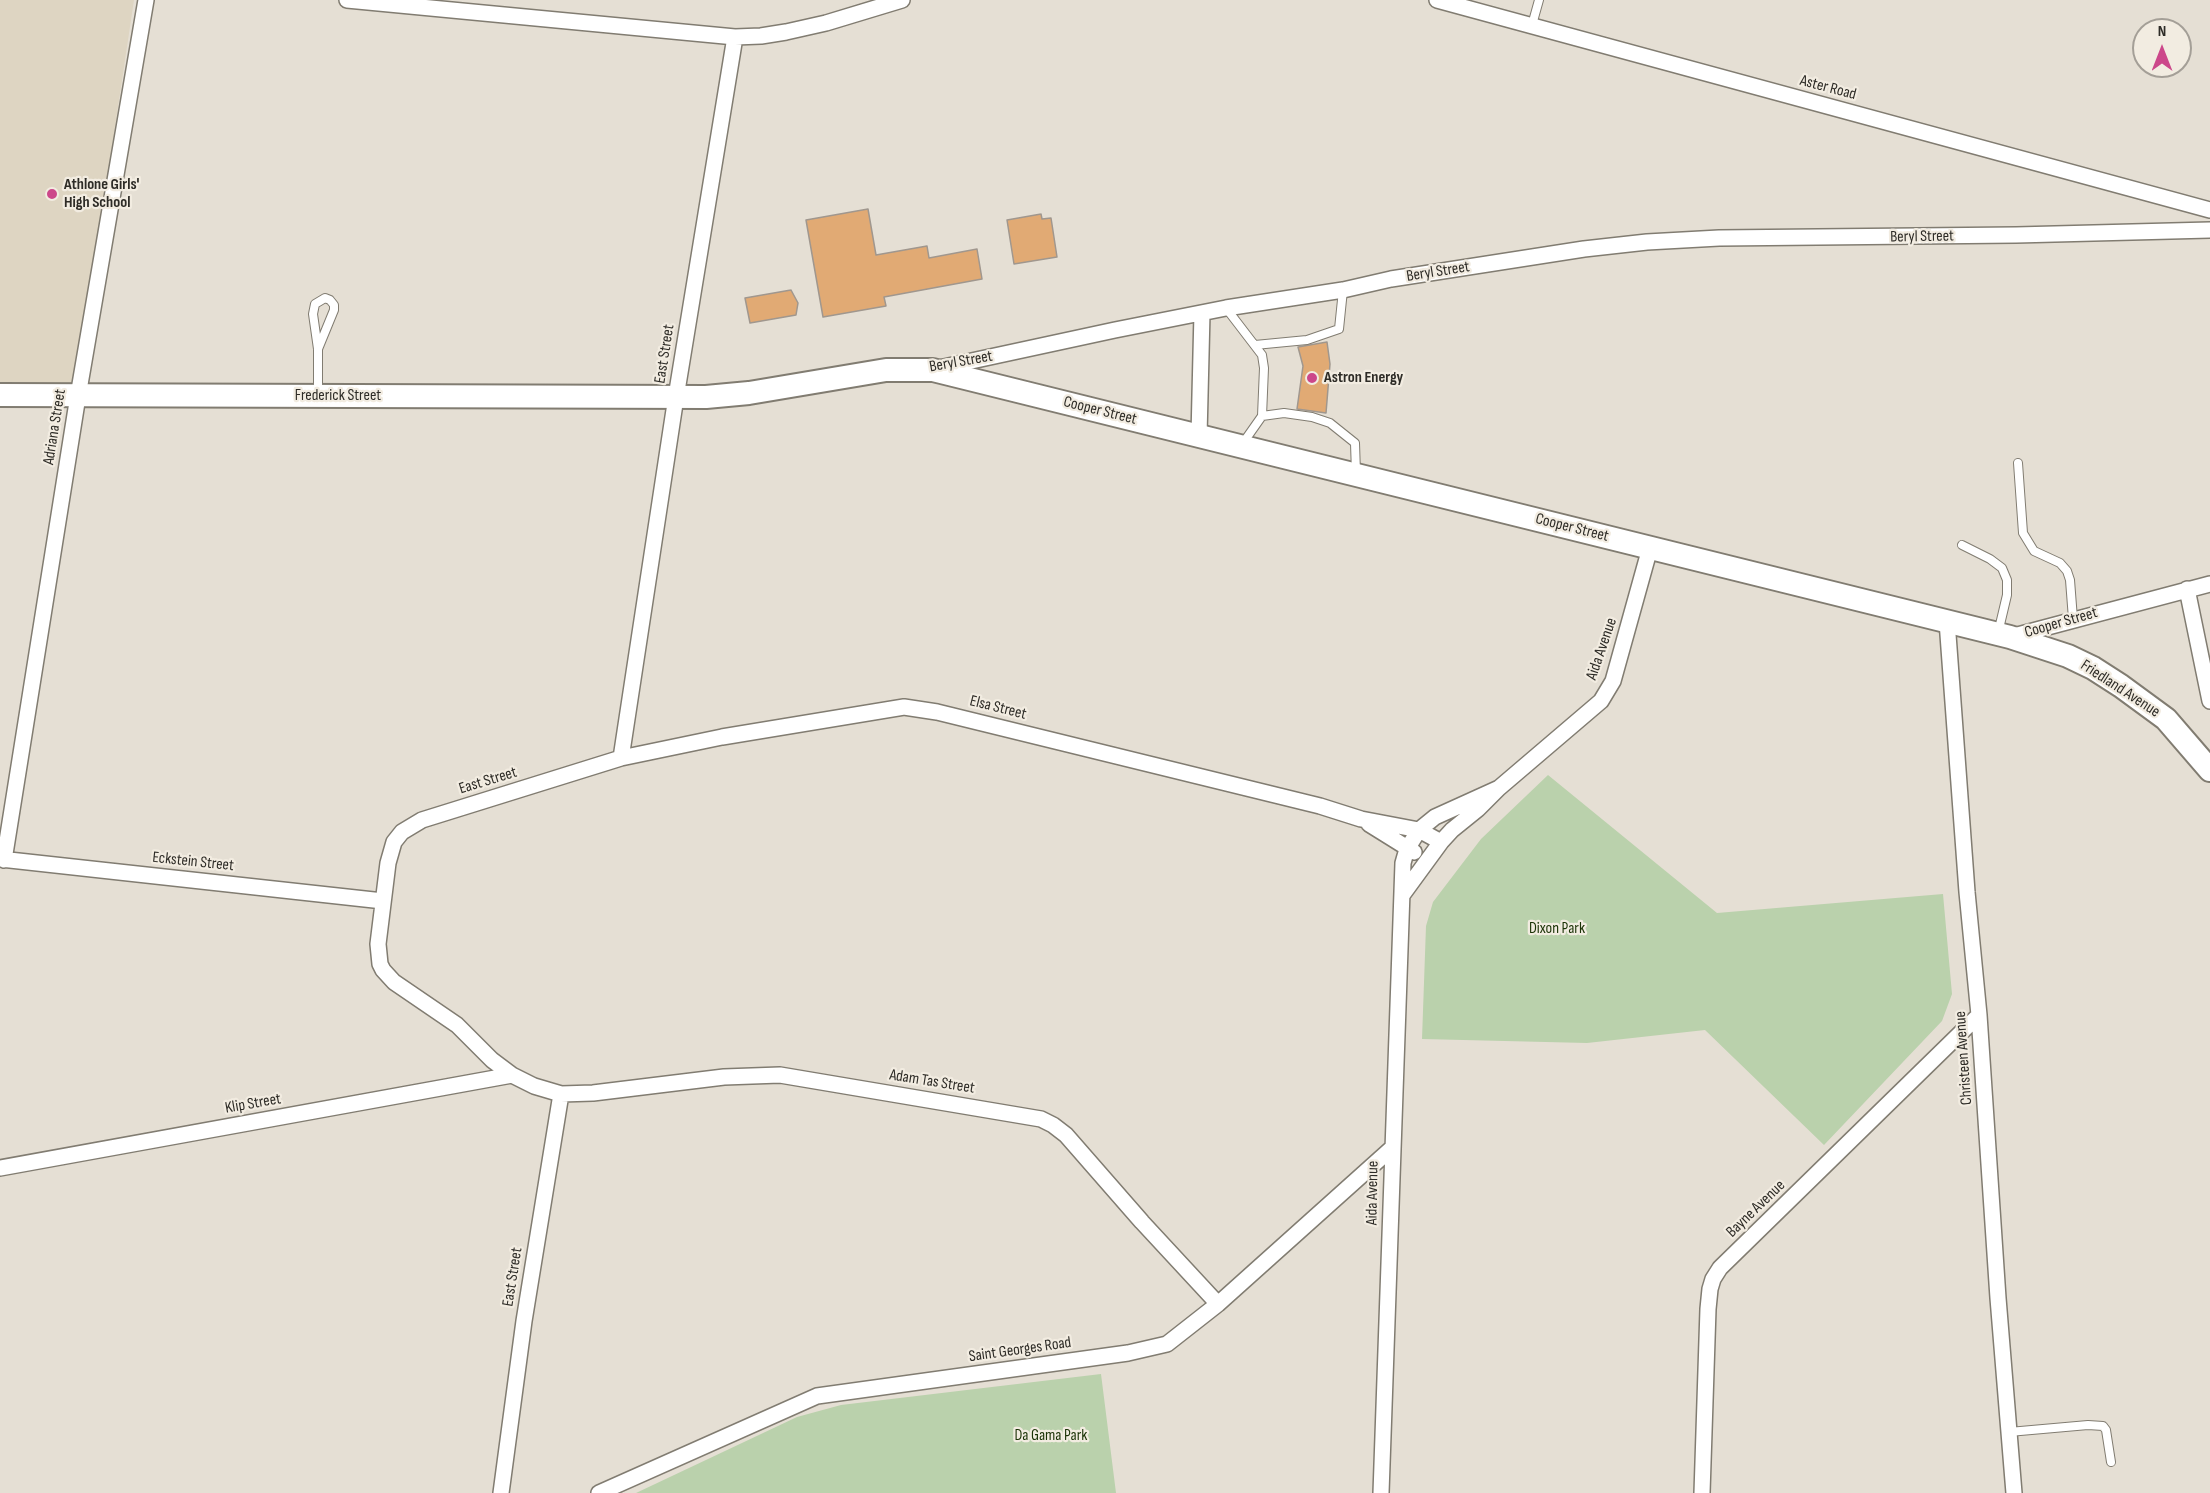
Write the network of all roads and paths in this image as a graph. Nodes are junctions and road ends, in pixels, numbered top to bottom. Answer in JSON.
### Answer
{"nodes":[{"id":1,"x":146,"y":0,"type":"edge"},
{"id":2,"x":347,"y":0,"type":"edge"},
{"id":3,"x":902,"y":0,"type":"edge"},
{"id":4,"x":1437,"y":0,"type":"edge"},
{"id":5,"x":1539,"y":0,"type":"edge"},
{"id":6,"x":1532,"y":25,"type":"junction"},
{"id":7,"x":735,"y":37,"type":"junction"},
{"id":8,"x":2210,"y":210,"type":"edge"},
{"id":9,"x":2210,"y":230,"type":"edge"},
{"id":10,"x":1343,"y":290,"type":"junction"},
{"id":11,"x":1226,"y":308,"type":"junction"},
{"id":12,"x":1202,"y":313,"type":"junction"},
{"id":13,"x":1255,"y":345,"type":"junction"},
{"id":14,"x":318,"y":350,"type":"junction"},
{"id":15,"x":933,"y":370,"type":"junction"},
{"id":16,"x":0,"y":395,"type":"edge"},
{"id":17,"x":78,"y":396,"type":"junction"},
{"id":18,"x":318,"y":396,"type":"junction"},
{"id":19,"x":676,"y":397,"type":"junction"},
{"id":20,"x":1262,"y":416,"type":"junction"},
{"id":21,"x":1199,"y":436,"type":"junction"},
{"id":22,"x":1240,"y":446,"type":"junction"},
{"id":23,"x":2018,"y":463,"type":"dead end"},
{"id":24,"x":1356,"y":475,"type":"junction"},
{"id":25,"x":1962,"y":545,"type":"dead end"},
{"id":26,"x":1650,"y":548,"type":"junction"},
{"id":27,"x":2210,"y":584,"type":"edge"},
{"id":28,"x":2187,"y":589,"type":"junction"},
{"id":29,"x":2073,"y":619,"type":"junction"},
{"id":30,"x":1947,"y":621,"type":"junction"},
{"id":31,"x":2004,"y":635,"type":"junction"},
{"id":32,"x":2210,"y":701,"type":"edge"},
{"id":33,"x":621,"y":758,"type":"junction"},
{"id":34,"x":2210,"y":770,"type":"edge"},
{"id":35,"x":1499,"y":788,"type":"junction"},
{"id":36,"x":1361,"y":819,"type":"junction"},
{"id":37,"x":1419,"y":830,"type":"junction"},
{"id":38,"x":1441,"y":842,"type":"junction"},
{"id":39,"x":1407,"y":849,"type":"junction"},
{"id":40,"x":2,"y":859,"type":"edge"},
{"id":41,"x":1430,"y":859,"type":"junction"},
{"id":42,"x":1403,"y":894,"type":"junction"},
{"id":43,"x":383,"y":901,"type":"junction"},
{"id":44,"x":1979,"y":1015,"type":"junction"},
{"id":45,"x":513,"y":1075,"type":"junction"},
{"id":46,"x":561,"y":1094,"type":"junction"},
{"id":47,"x":1392,"y":1148,"type":"junction"},
{"id":48,"x":0,"y":1168,"type":"edge"},
{"id":49,"x":1218,"y":1304,"type":"junction"},
{"id":50,"x":2009,"y":1432,"type":"junction"},
{"id":51,"x":2111,"y":1462,"type":"dead end"},
{"id":52,"x":501,"y":1493,"type":"edge"},
{"id":53,"x":599,"y":1493,"type":"edge"},
{"id":54,"x":1381,"y":1493,"type":"edge"},
{"id":55,"x":1702,"y":1493,"type":"edge"},
{"id":56,"x":2014,"y":1493,"type":"edge"}],
"edges":[{"from":1,"to":17,"type":"street","name":"Adriana Street"},
{"from":2,"to":7,"type":"street"},
{"from":3,"to":7,"type":"street"},
{"from":4,"to":6,"type":"street","name":"Aster Road"},
{"from":5,"to":6,"type":"lane"},
{"from":6,"to":8,"type":"street","name":"Aster Road"},
{"from":7,"to":19,"type":"street","name":"East Street"},
{"from":9,"to":10,"type":"street","name":"Beryl Street"},
{"from":10,"to":11,"type":"street","name":"Beryl Street"},
{"from":10,"to":13,"type":"lane"},
{"from":11,"to":12,"type":"street","name":"Beryl Street"},
{"from":11,"to":13,"type":"lane"},
{"from":12,"to":15,"type":"street","name":"Beryl Street"},
{"from":12,"to":21,"type":"street"},
{"from":13,"to":20,"type":"lane"},
{"from":14,"to":14,"type":"lane"},
{"from":14,"to":18,"type":"lane"},
{"from":15,"to":19,"type":"main road","name":"Beryl Street"},
{"from":15,"to":21,"type":"main road","name":"Cooper Street"},
{"from":16,"to":17,"type":"main road","name":"Frederick Street"},
{"from":17,"to":18,"type":"main road","name":"Frederick Street"},
{"from":17,"to":40,"type":"street","name":"Adriana Street"},
{"from":18,"to":19,"type":"main road","name":"Frederick Street"},
{"from":19,"to":33,"type":"street","name":"East Street"},
{"from":20,"to":22,"type":"lane"},
{"from":20,"to":24,"type":"lane"},
{"from":21,"to":22,"type":"main road","name":"Cooper Street"},
{"from":22,"to":24,"type":"main road","name":"Cooper Street"},
{"from":23,"to":29,"type":"lane"},
{"from":24,"to":26,"type":"main road","name":"Cooper Street"},
{"from":25,"to":31,"type":"lane"},
{"from":26,"to":30,"type":"main road","name":"Cooper Street"},
{"from":26,"to":35,"type":"street","name":"Aida Avenue"},
{"from":27,"to":28,"type":"street","name":"Cooper Street"},
{"from":28,"to":29,"type":"street","name":"Cooper Street"},
{"from":28,"to":32,"type":"street"},
{"from":29,"to":31,"type":"street","name":"Cooper Street"},
{"from":30,"to":31,"type":"main road","name":"Cooper Street"},
{"from":30,"to":44,"type":"street","name":"Christeen Avenue"},
{"from":31,"to":34,"type":"main road","name":"Friedland Avenue"},
{"from":33,"to":36,"type":"street","name":"Elsa Street"},
{"from":33,"to":43,"type":"street","name":"East Street"},
{"from":35,"to":37,"type":"street","name":"Aida Avenue"},
{"from":35,"to":38,"type":"street","name":"Aida Avenue"},
{"from":36,"to":37,"type":"street","name":"Elsa Street"},
{"from":36,"to":39,"type":"street","name":"Elsa Street"},
{"from":37,"to":38,"type":"street","name":"Elsa Street"},
{"from":37,"to":39,"type":"street","name":"Aida Avenue"},
{"from":38,"to":41,"type":"street","name":"Aida Avenue"},
{"from":39,"to":41,"type":"street","name":"Elsa Street"},
{"from":39,"to":42,"type":"street","name":"Aida Avenue"},
{"from":40,"to":43,"type":"street","name":"Eckstein Street"},
{"from":41,"to":42,"type":"street","name":"Aida Avenue"},
{"from":42,"to":47,"type":"street","name":"Aida Avenue"},
{"from":43,"to":45,"type":"street","name":"East Street"},
{"from":44,"to":50,"type":"street","name":"Christeen Avenue"},
{"from":44,"to":55,"type":"street","name":"Bayne Avenue"},
{"from":45,"to":46,"type":"street","name":"East Street"},
{"from":45,"to":48,"type":"street","name":"Klip Street"},
{"from":46,"to":49,"type":"street","name":"Adam Tas Street"},
{"from":46,"to":52,"type":"street","name":"East Street"},
{"from":47,"to":49,"type":"street","name":"Saint Georges Road"},
{"from":47,"to":54,"type":"street","name":"Aida Avenue"},
{"from":49,"to":53,"type":"street","name":"Saint Georges Road"},
{"from":50,"to":51,"type":"lane"},
{"from":50,"to":56,"type":"street","name":"Christeen Avenue"}]}
